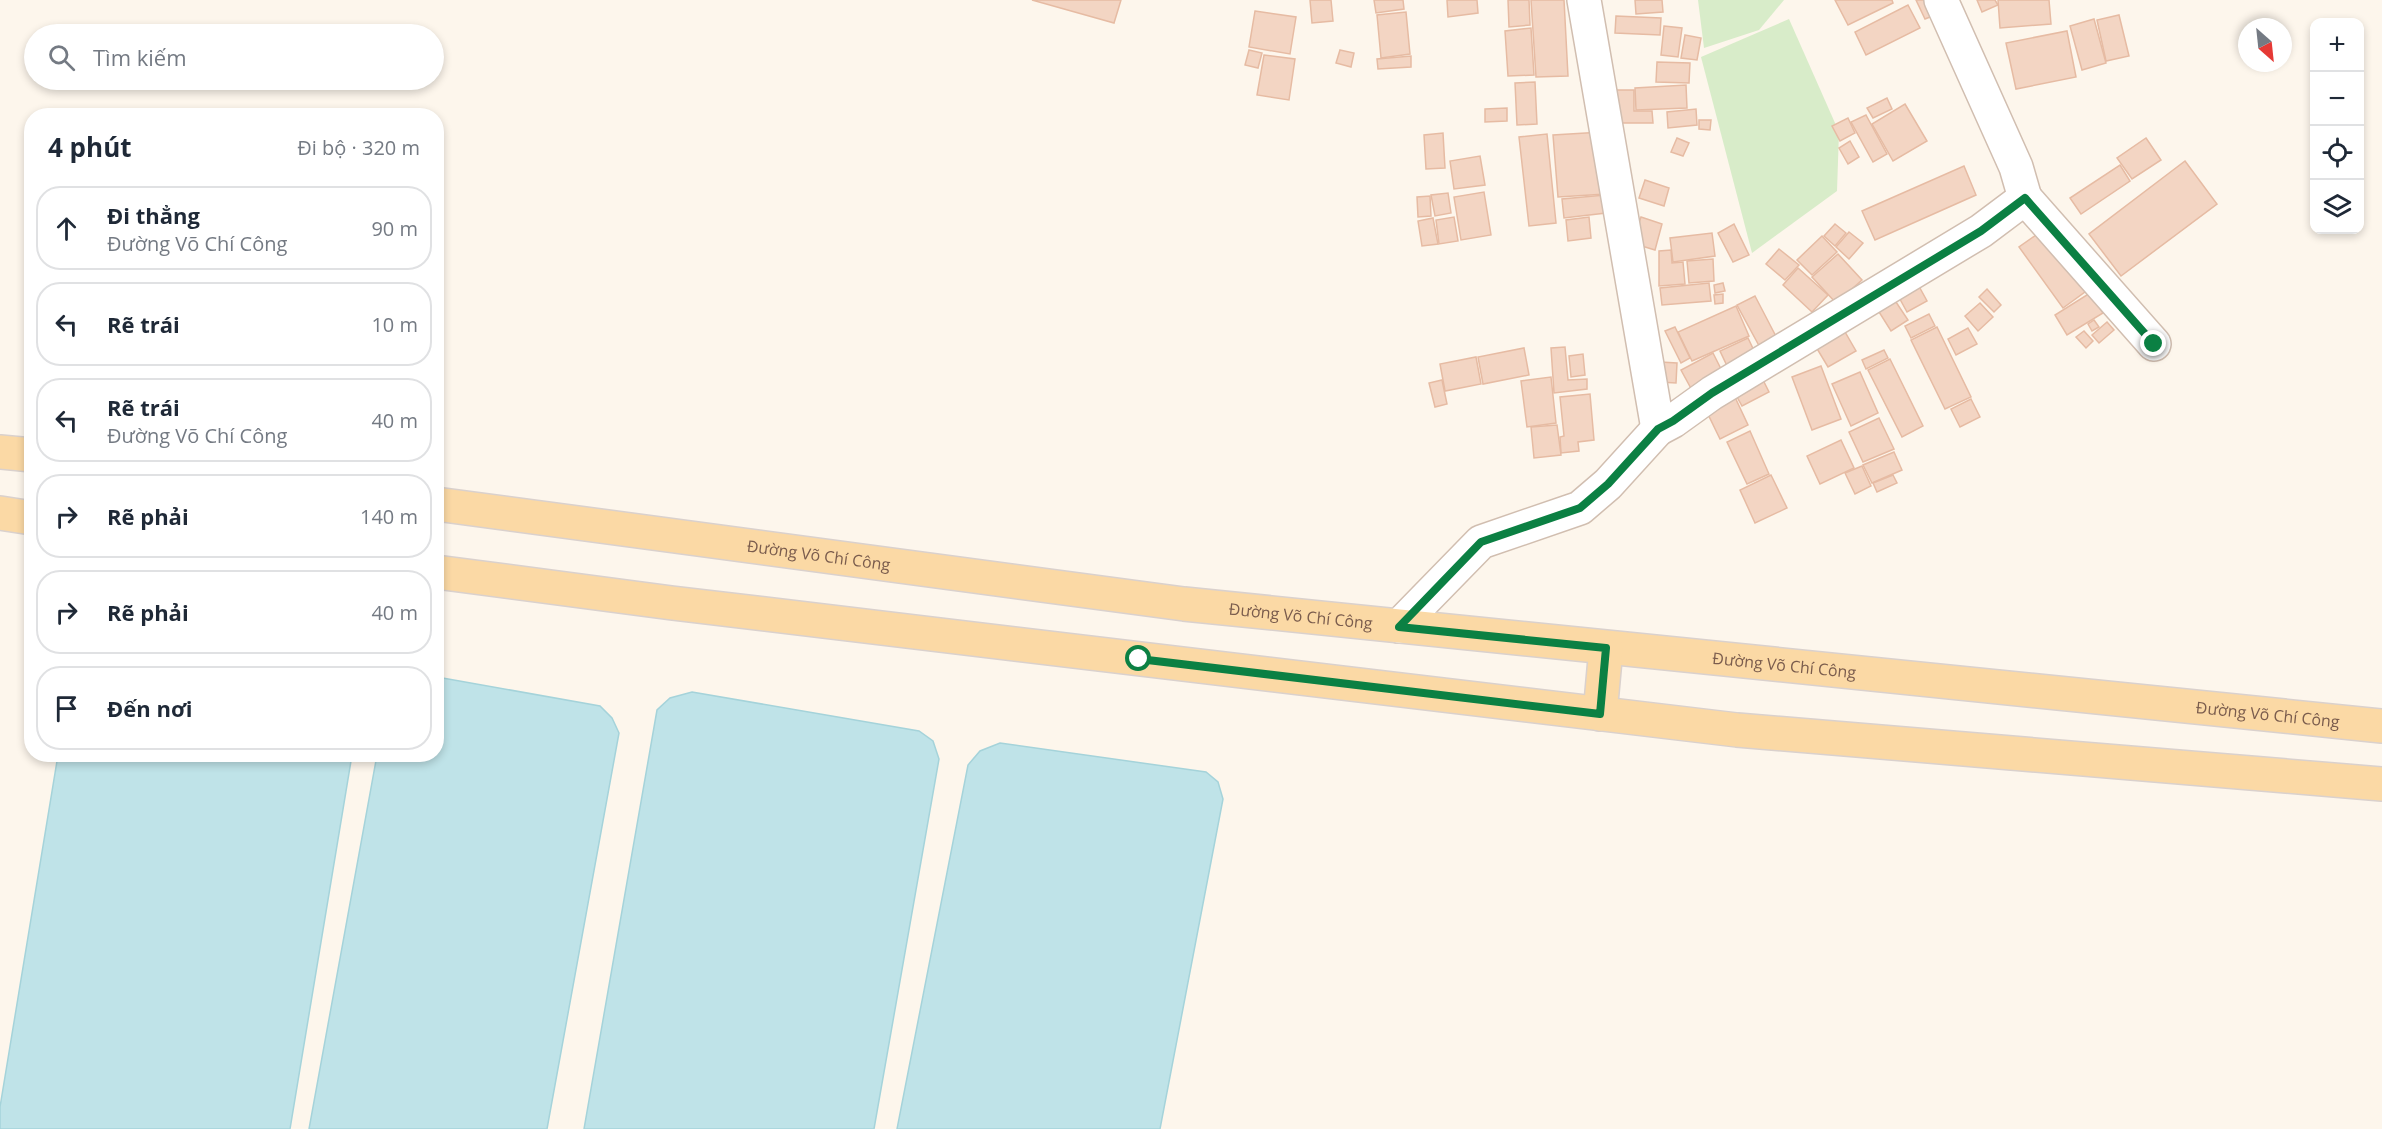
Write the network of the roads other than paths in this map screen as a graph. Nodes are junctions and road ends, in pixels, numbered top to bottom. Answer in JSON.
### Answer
{"nodes":[{"id":1,"x":1584,"y":0,"type":"edge"},
{"id":2,"x":1941,"y":0,"type":"edge"},
{"id":3,"x":2025,"y":198,"type":"junction"},
{"id":4,"x":2154,"y":344,"type":"dead end"},
{"id":5,"x":1658,"y":429,"type":"junction"},
{"id":6,"x":0,"y":452,"type":"edge"},
{"id":7,"x":24,"y":454,"type":"edge"},
{"id":8,"x":444,"y":505,"type":"edge"},
{"id":9,"x":0,"y":513,"type":"edge"},
{"id":10,"x":24,"y":517,"type":"edge"},
{"id":11,"x":444,"y":573,"type":"edge"},
{"id":12,"x":1399,"y":627,"type":"junction"},
{"id":13,"x":1606,"y":648,"type":"junction"},
{"id":14,"x":1600,"y":714,"type":"junction"},
{"id":15,"x":2382,"y":726,"type":"edge"},
{"id":16,"x":2382,"y":784,"type":"edge"}],
"edges":[{"from":1,"to":5,"type":"lane"},
{"from":2,"to":3,"type":"lane"},
{"from":3,"to":4,"type":"lane"},
{"from":3,"to":5,"type":"lane"},
{"from":5,"to":12,"type":"lane"},
{"from":6,"to":7,"type":"main road"},
{"from":8,"to":12,"type":"main road","name":"Đường Võ Chí Công"},
{"from":9,"to":10,"type":"main road"},
{"from":11,"to":14,"type":"main road"},
{"from":12,"to":13,"type":"main road","name":"Đường Võ Chí Công"},
{"from":13,"to":14,"type":"main road"},
{"from":13,"to":15,"type":"main road","name":"Đường Võ Chí Công"},
{"from":14,"to":16,"type":"main road"}]}
